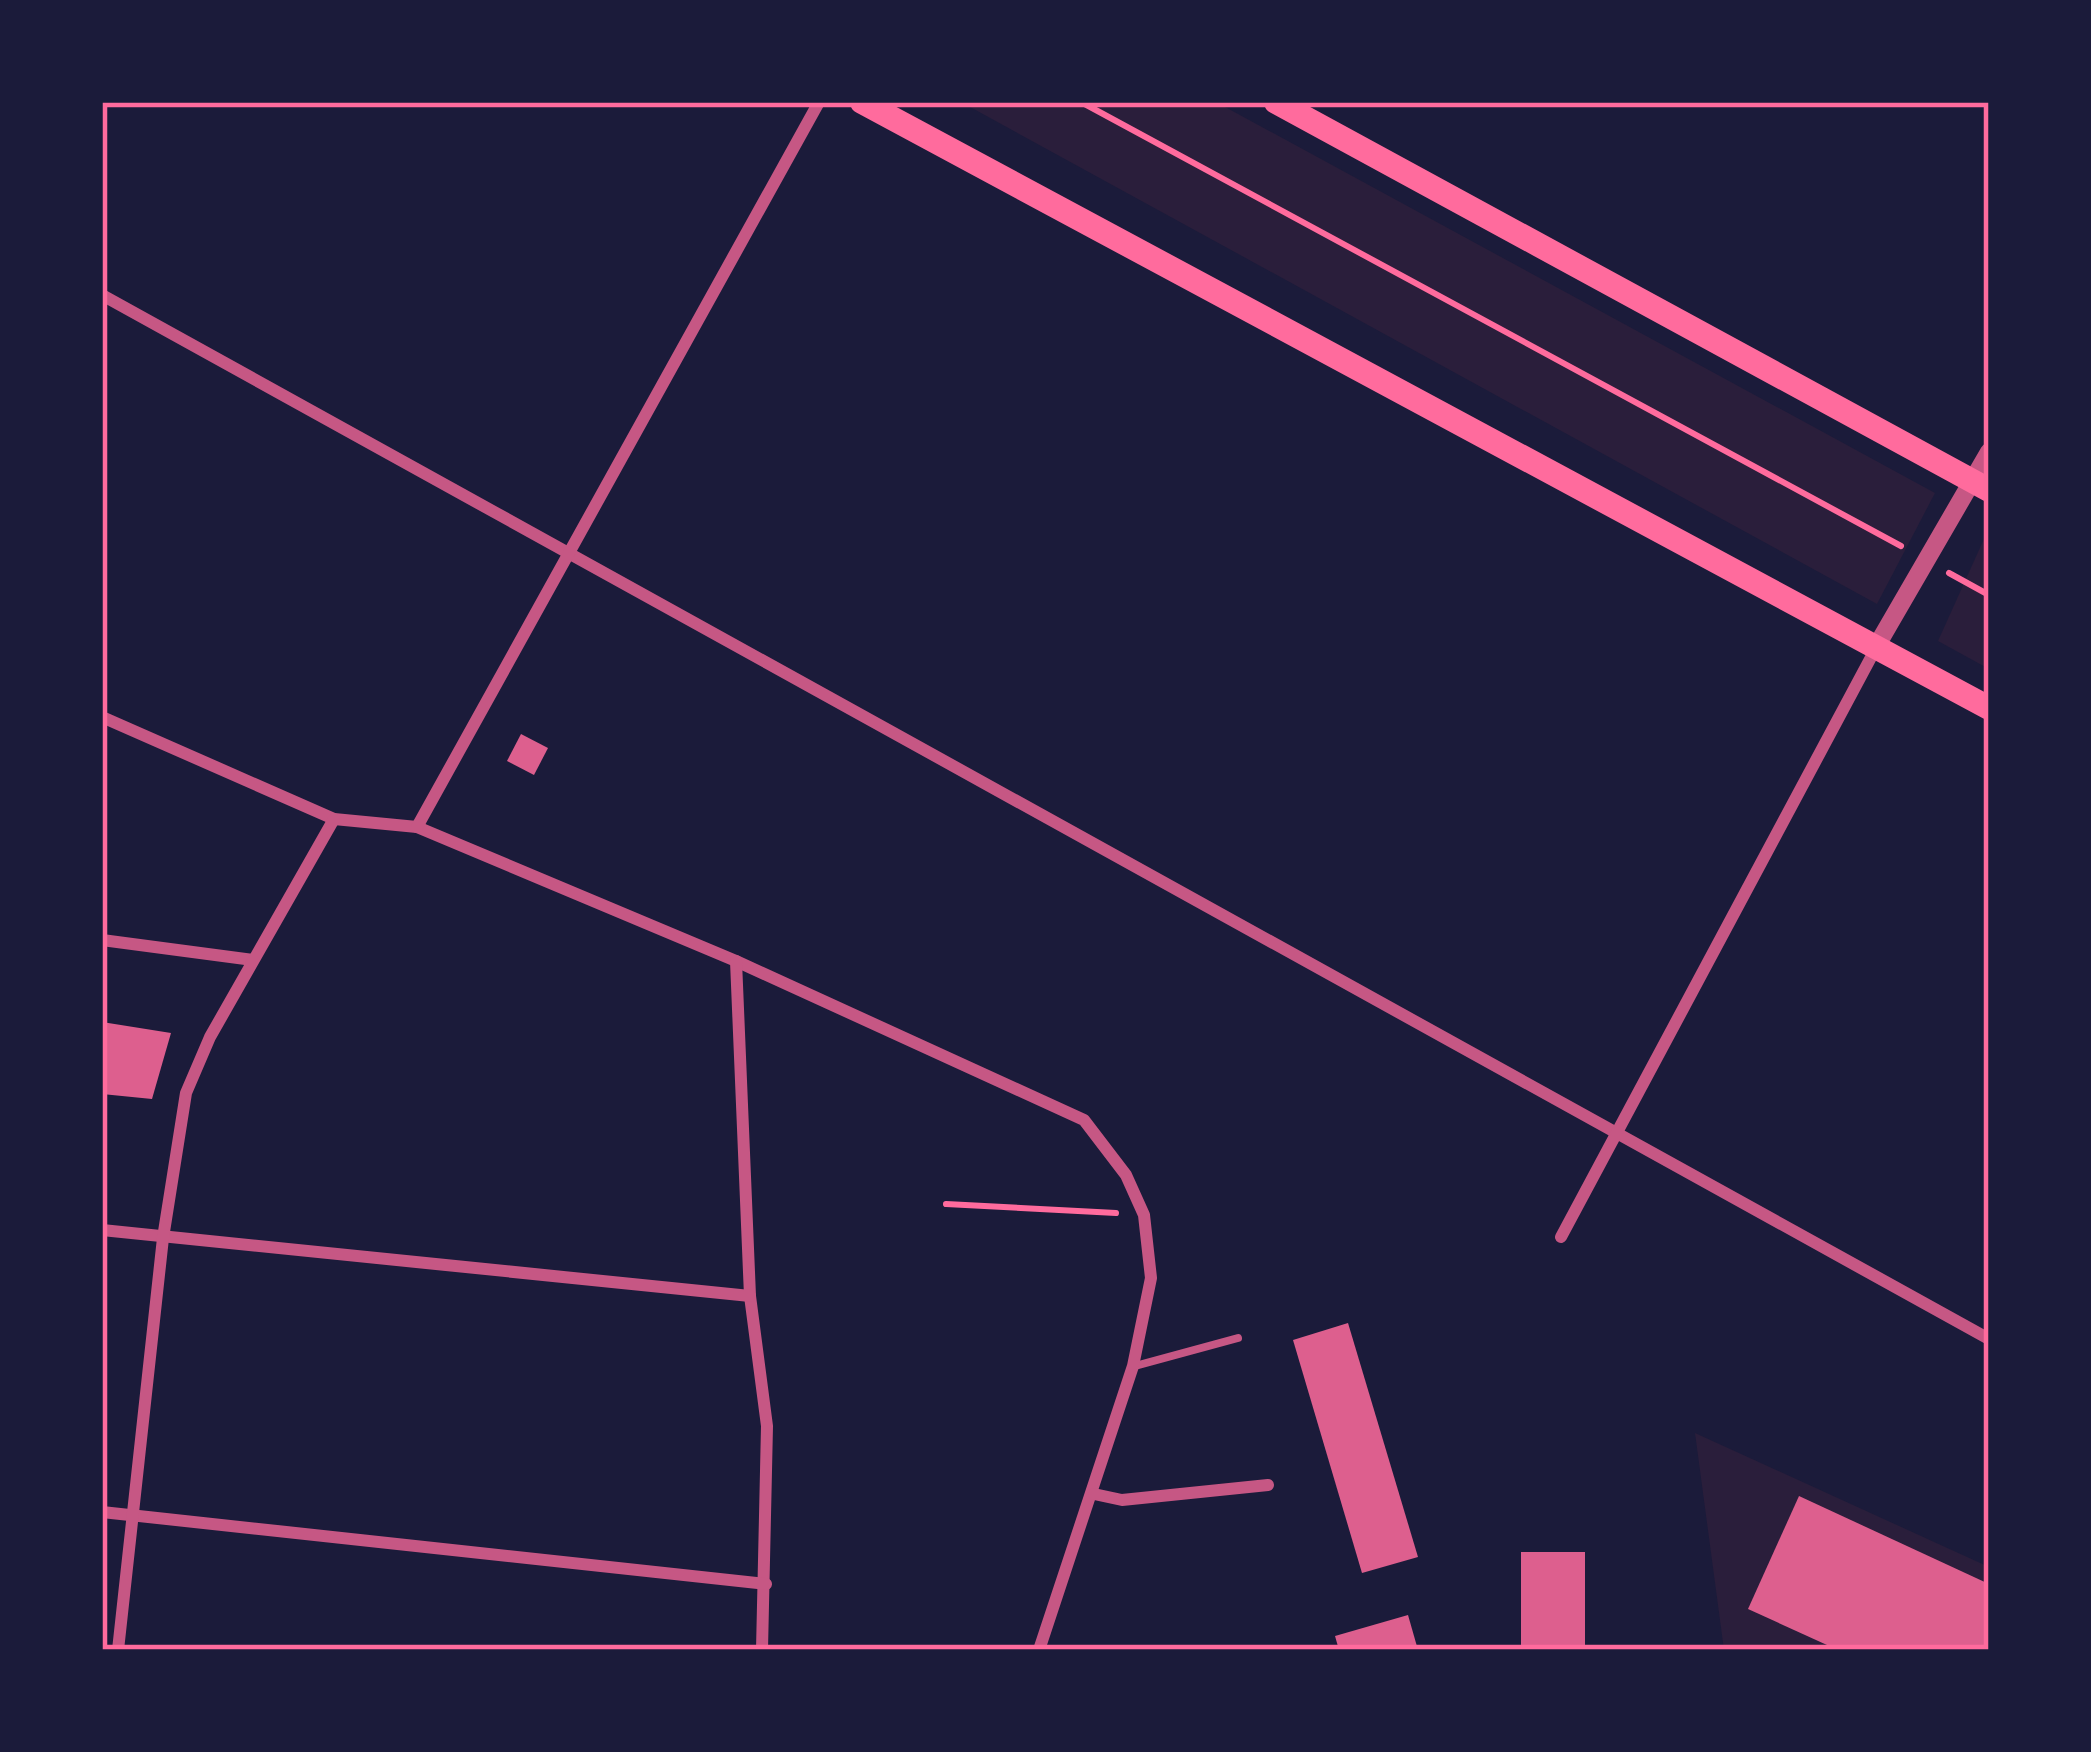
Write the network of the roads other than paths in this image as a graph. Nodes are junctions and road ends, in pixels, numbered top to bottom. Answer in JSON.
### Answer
{"nodes":[{"id":1,"x":820,"y":102,"type":"edge"},
{"id":2,"x":862,"y":102,"type":"edge"},
{"id":3,"x":1276,"y":102,"type":"edge"},
{"id":4,"x":102,"y":295,"type":"edge"},
{"id":5,"x":1989,"y":452,"type":"edge"},
{"id":6,"x":1981,"y":486,"type":"edge"},
{"id":7,"x":568,"y":548,"type":"junction"},
{"id":8,"x":1876,"y":647,"type":"junction"},
{"id":9,"x":1989,"y":708,"type":"edge"},
{"id":10,"x":102,"y":717,"type":"edge"},
{"id":11,"x":334,"y":819,"type":"junction"},
{"id":12,"x":417,"y":826,"type":"junction"},
{"id":13,"x":102,"y":940,"type":"edge"},
{"id":14,"x":253,"y":960,"type":"junction"},
{"id":15,"x":736,"y":962,"type":"junction"},
{"id":16,"x":1618,"y":1136,"type":"junction"},
{"id":17,"x":102,"y":1230,"type":"edge"},
{"id":18,"x":1562,"y":1237,"type":"dead end"},
{"id":19,"x":163,"y":1238,"type":"junction"},
{"id":20,"x":750,"y":1296,"type":"junction"},
{"id":21,"x":1238,"y":1338,"type":"dead end"},
{"id":22,"x":1989,"y":1339,"type":"edge"},
{"id":23,"x":1133,"y":1366,"type":"junction"},
{"id":24,"x":1268,"y":1486,"type":"dead end"},
{"id":25,"x":1094,"y":1494,"type":"junction"},
{"id":26,"x":102,"y":1513,"type":"edge"},
{"id":27,"x":130,"y":1516,"type":"junction"},
{"id":28,"x":766,"y":1584,"type":"junction"},
{"id":29,"x":118,"y":1650,"type":"edge"},
{"id":30,"x":762,"y":1650,"type":"edge"},
{"id":31,"x":1039,"y":1650,"type":"edge"}],
"edges":[{"from":1,"to":7,"type":"street"},
{"from":2,"to":8,"type":"main road"},
{"from":3,"to":6,"type":"main road"},
{"from":4,"to":7,"type":"street"},
{"from":5,"to":6,"type":"street"},
{"from":6,"to":8,"type":"street"},
{"from":7,"to":12,"type":"street"},
{"from":7,"to":16,"type":"street"},
{"from":8,"to":9,"type":"main road"},
{"from":8,"to":16,"type":"street"},
{"from":10,"to":11,"type":"street"},
{"from":11,"to":12,"type":"street"},
{"from":11,"to":14,"type":"street"},
{"from":12,"to":15,"type":"street"},
{"from":13,"to":14,"type":"street"},
{"from":14,"to":19,"type":"street"},
{"from":15,"to":20,"type":"street"},
{"from":15,"to":23,"type":"street"},
{"from":16,"to":18,"type":"street"},
{"from":16,"to":22,"type":"street"},
{"from":17,"to":19,"type":"street"},
{"from":19,"to":20,"type":"street"},
{"from":19,"to":27,"type":"street"},
{"from":20,"to":28,"type":"street"},
{"from":21,"to":23,"type":"lane"},
{"from":23,"to":25,"type":"street"},
{"from":24,"to":25,"type":"street"},
{"from":25,"to":31,"type":"street"},
{"from":26,"to":27,"type":"street"},
{"from":27,"to":28,"type":"street"},
{"from":27,"to":29,"type":"street"},
{"from":28,"to":30,"type":"street"}]}
